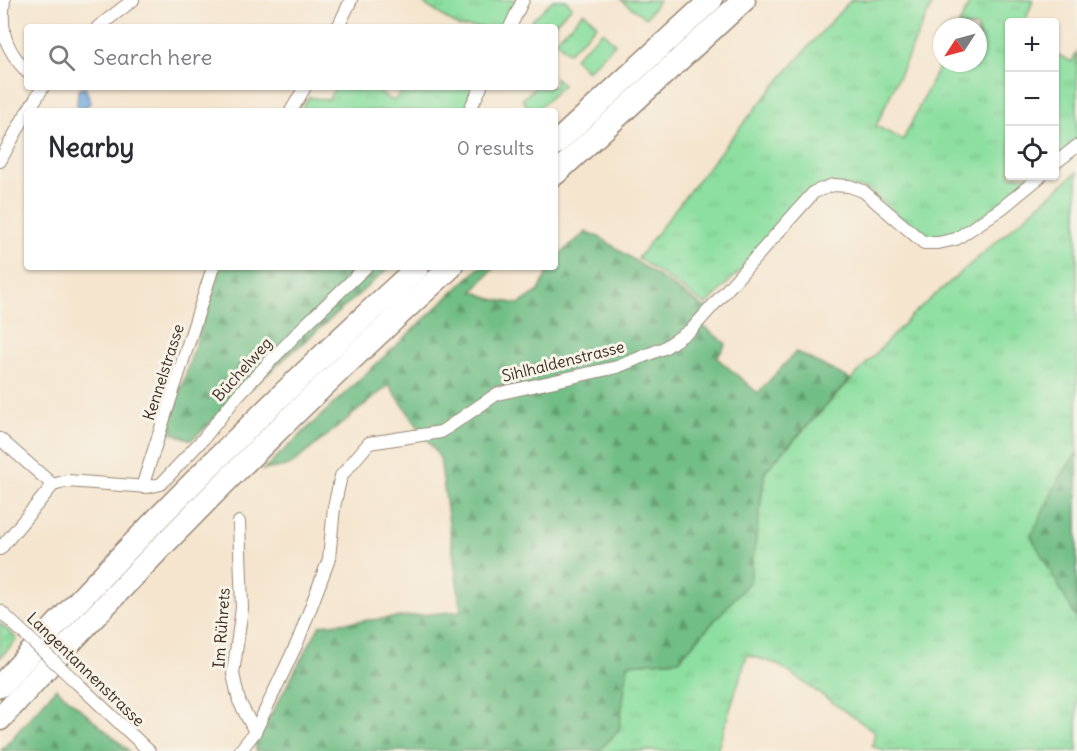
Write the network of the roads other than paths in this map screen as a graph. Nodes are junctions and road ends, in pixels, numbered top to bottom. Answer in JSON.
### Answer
{"nodes":[{"id":1,"x":4,"y":0,"type":"edge"},
{"id":2,"x":133,"y":0,"type":"edge"},
{"id":3,"x":351,"y":0,"type":"edge"},
{"id":4,"x":524,"y":0,"type":"edge"},
{"id":5,"x":711,"y":0,"type":"edge"},
{"id":6,"x":744,"y":0,"type":"edge"},
{"id":7,"x":102,"y":24,"type":"edge"},
{"id":8,"x":339,"y":24,"type":"edge"},
{"id":9,"x":512,"y":24,"type":"edge"},
{"id":10,"x":24,"y":69,"type":"edge"},
{"id":11,"x":41,"y":90,"type":"edge"},
{"id":12,"x":480,"y":90,"type":"edge"},
{"id":13,"x":302,"y":91,"type":"edge"},
{"id":14,"x":30,"y":108,"type":"edge"},
{"id":15,"x":293,"y":108,"type":"edge"},
{"id":16,"x":470,"y":108,"type":"edge"},
{"id":17,"x":24,"y":117,"type":"edge"},
{"id":18,"x":558,"y":141,"type":"edge"},
{"id":19,"x":1077,"y":146,"type":"edge"},
{"id":20,"x":1059,"y":160,"type":"edge"},
{"id":21,"x":0,"y":161,"type":"edge"},
{"id":22,"x":558,"y":171,"type":"edge"},
{"id":23,"x":1036,"y":180,"type":"edge"},
{"id":24,"x":212,"y":270,"type":"edge"},
{"id":25,"x":363,"y":270,"type":"edge"},
{"id":26,"x":415,"y":270,"type":"edge"},
{"id":27,"x":448,"y":270,"type":"edge"},
{"id":28,"x":0,"y":439,"type":"edge"},
{"id":29,"x":53,"y":484,"type":"junction"},
{"id":30,"x":142,"y":487,"type":"junction"},
{"id":31,"x":239,"y":522,"type":"dead end"},
{"id":32,"x":0,"y":549,"type":"edge"},
{"id":33,"x":0,"y":610,"type":"edge"},
{"id":34,"x":0,"y":686,"type":"edge"},
{"id":35,"x":0,"y":719,"type":"edge"},
{"id":36,"x":255,"y":732,"type":"junction"},
{"id":37,"x":146,"y":750,"type":"edge"},
{"id":38,"x":240,"y":751,"type":"edge"}],
"edges":[{"from":1,"to":10,"type":"street"},
{"from":2,"to":7,"type":"street"},
{"from":3,"to":8,"type":"street"},
{"from":4,"to":9,"type":"street"},
{"from":5,"to":18,"type":"highway"},
{"from":6,"to":22,"type":"highway"},
{"from":11,"to":14,"type":"street"},
{"from":12,"to":16,"type":"street"},
{"from":13,"to":15,"type":"street"},
{"from":17,"to":21,"type":"street"},
{"from":19,"to":20,"type":"street"},
{"from":23,"to":36,"type":"street","name":"Sihlhaldenstrasse"},
{"from":24,"to":30,"type":"street","name":"Kennelstrasse"},
{"from":25,"to":30,"type":"street","name":"Büchelweg"},
{"from":26,"to":34,"type":"highway"},
{"from":27,"to":35,"type":"highway"},
{"from":28,"to":29,"type":"street"},
{"from":29,"to":30,"type":"street"},
{"from":29,"to":32,"type":"street"},
{"from":31,"to":36,"type":"street","name":"Im Rührets"},
{"from":33,"to":37,"type":"street","name":"Langentannenstrasse","bridge":true},
{"from":36,"to":38,"type":"street","name":"Sihlhaldenstrasse"}]}
